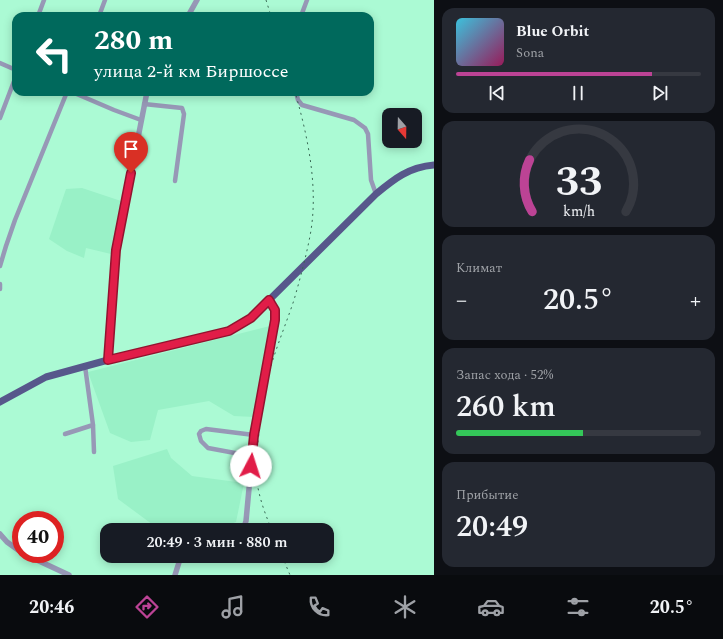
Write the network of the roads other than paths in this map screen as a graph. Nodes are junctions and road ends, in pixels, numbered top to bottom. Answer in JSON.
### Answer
{"nodes":[{"id":1,"x":44,"y":0,"type":"edge"},
{"id":2,"x":105,"y":0,"type":"edge"},
{"id":3,"x":197,"y":0,"type":"edge"},
{"id":4,"x":307,"y":0,"type":"edge"},
{"id":5,"x":40,"y":12,"type":"edge"},
{"id":6,"x":100,"y":12,"type":"edge"},
{"id":7,"x":190,"y":12,"type":"edge"},
{"id":8,"x":302,"y":12,"type":"edge"},
{"id":9,"x":0,"y":63,"type":"edge"},
{"id":10,"x":12,"y":68,"type":"edge"},
{"id":11,"x":12,"y":86,"type":"edge"},
{"id":12,"x":65,"y":96,"type":"edge"},
{"id":13,"x":81,"y":96,"type":"edge"},
{"id":14,"x":146,"y":96,"type":"edge"},
{"id":15,"x":297,"y":96,"type":"edge"},
{"id":16,"x":144,"y":104,"type":"junction"},
{"id":17,"x":0,"y":118,"type":"edge"},
{"id":18,"x":141,"y":120,"type":"junction"},
{"id":19,"x":434,"y":165,"type":"edge"},
{"id":20,"x":175,"y":181,"type":"dead end"},
{"id":21,"x":376,"y":194,"type":"junction"},
{"id":22,"x":0,"y":266,"type":"edge"},
{"id":23,"x":0,"y":284,"type":"edge"},
{"id":24,"x":0,"y":289,"type":"edge"},
{"id":25,"x":269,"y":300,"type":"junction"},
{"id":26,"x":108,"y":360,"type":"junction"},
{"id":27,"x":85,"y":366,"type":"junction"},
{"id":28,"x":0,"y":402,"type":"edge"},
{"id":29,"x":94,"y":425,"type":"junction"},
{"id":30,"x":65,"y":434,"type":"dead end"},
{"id":31,"x":254,"y":435,"type":"junction"},
{"id":32,"x":94,"y":452,"type":"dead end"},
{"id":33,"x":251,"y":456,"type":"junction"},
{"id":34,"x":245,"y":523,"type":"edge"},
{"id":35,"x":0,"y":534,"type":"edge"},
{"id":36,"x":12,"y":546,"type":"edge"},
{"id":37,"x":42,"y":563,"type":"edge"},
{"id":38,"x":178,"y":563,"type":"edge"},
{"id":39,"x":65,"y":574,"type":"edge"},
{"id":40,"x":175,"y":575,"type":"edge"}],
"edges":[{"from":1,"to":5,"type":"street"},
{"from":2,"to":6,"type":"street"},
{"from":3,"to":7,"type":"street"},
{"from":4,"to":8,"type":"street"},
{"from":9,"to":10,"type":"street"},
{"from":11,"to":17,"type":"street"},
{"from":12,"to":22,"type":"street"},
{"from":13,"to":18,"type":"street"},
{"from":14,"to":16,"type":"street"},
{"from":15,"to":21,"type":"street"},
{"from":16,"to":18,"type":"street"},
{"from":16,"to":20,"type":"street"},
{"from":18,"to":26,"type":"street"},
{"from":19,"to":21,"type":"main road"},
{"from":21,"to":25,"type":"main road"},
{"from":23,"to":24,"type":"street"},
{"from":25,"to":26,"type":"main road"},
{"from":25,"to":31,"type":"street"},
{"from":26,"to":27,"type":"main road"},
{"from":27,"to":28,"type":"main road"},
{"from":27,"to":29,"type":"street"},
{"from":29,"to":30,"type":"street"},
{"from":29,"to":32,"type":"street"},
{"from":31,"to":33,"type":"street"},
{"from":31,"to":33,"type":"street"},
{"from":33,"to":34,"type":"street"},
{"from":35,"to":36,"type":"street"},
{"from":37,"to":39,"type":"street"},
{"from":38,"to":40,"type":"street"}]}
